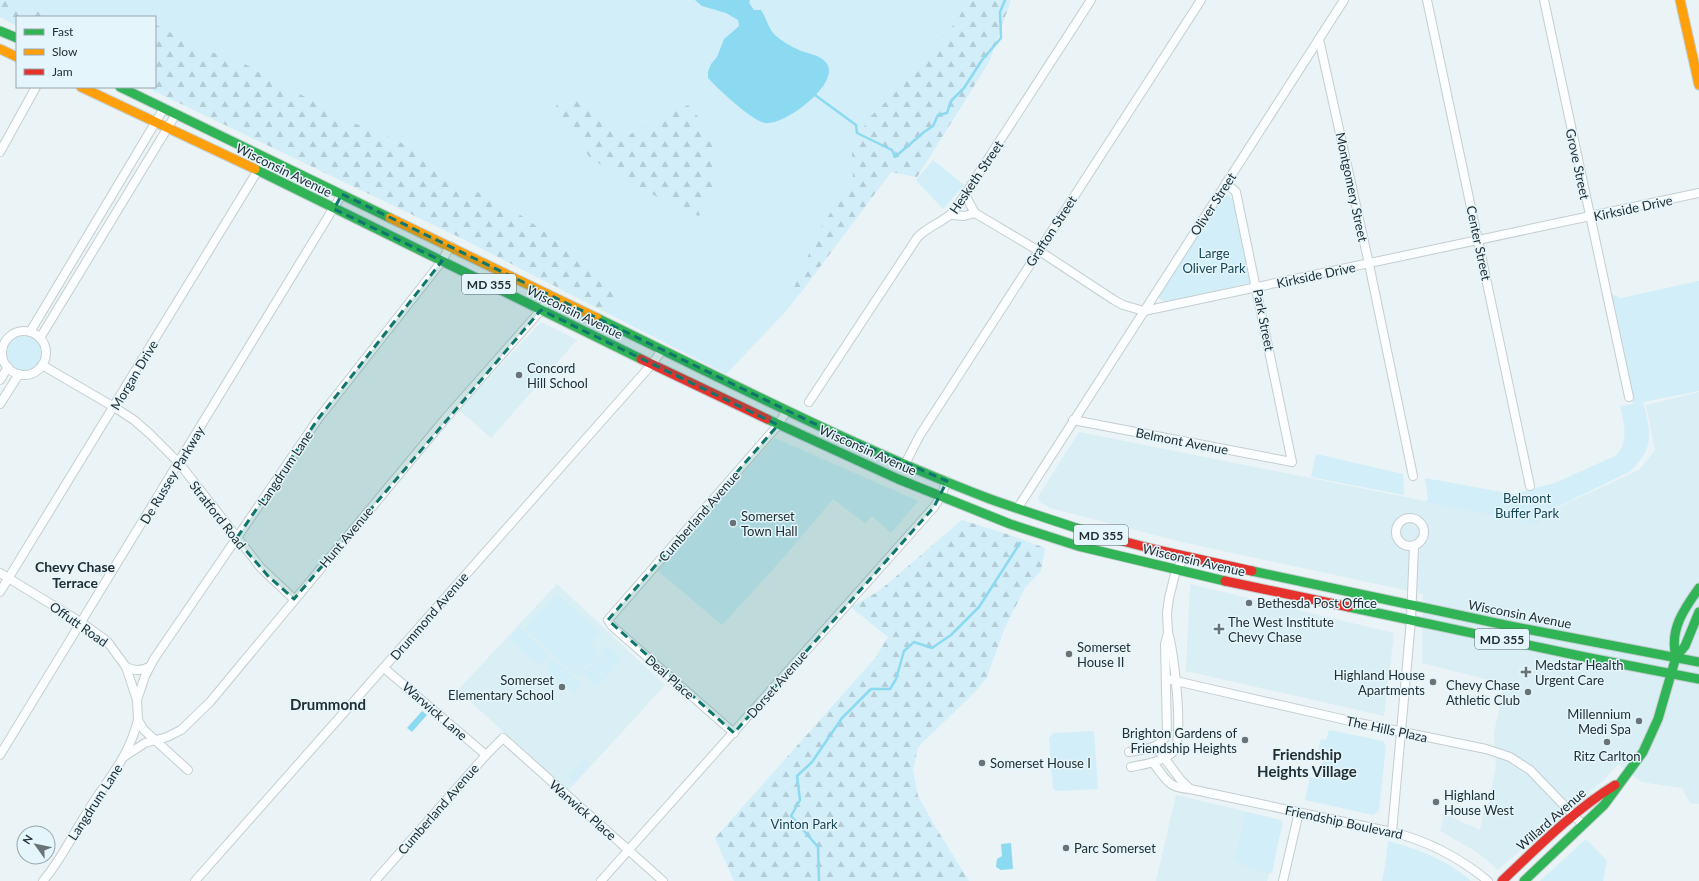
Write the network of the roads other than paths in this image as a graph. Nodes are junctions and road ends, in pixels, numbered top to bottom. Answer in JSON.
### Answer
{"nodes":[{"id":1,"x":1091,"y":0,"type":"edge"},
{"id":2,"x":1201,"y":0,"type":"edge"},
{"id":3,"x":1344,"y":0,"type":"edge"},
{"id":4,"x":1427,"y":0,"type":"edge"},
{"id":5,"x":1544,"y":0,"type":"edge"},
{"id":6,"x":1680,"y":0,"type":"edge"},
{"id":7,"x":0,"y":31,"type":"edge"},
{"id":8,"x":16,"y":38,"type":"edge"},
{"id":9,"x":1319,"y":39,"type":"junction"},
{"id":10,"x":0,"y":49,"type":"edge"},
{"id":11,"x":16,"y":57,"type":"edge"},
{"id":12,"x":1699,"y":85,"type":"edge"},
{"id":13,"x":35,"y":88,"type":"edge"},
{"id":14,"x":83,"y":88,"type":"edge"},
{"id":15,"x":122,"y":88,"type":"edge"},
{"id":16,"x":164,"y":108,"type":"junction"},
{"id":17,"x":176,"y":114,"type":"junction"},
{"id":18,"x":156,"y":123,"type":"junction"},
{"id":19,"x":167,"y":128,"type":"junction"},
{"id":20,"x":0,"y":152,"type":"edge"},
{"id":21,"x":266,"y":157,"type":"junction"},
{"id":22,"x":258,"y":171,"type":"junction"},
{"id":23,"x":1226,"y":183,"type":"junction"},
{"id":24,"x":1699,"y":193,"type":"edge"},
{"id":25,"x":342,"y":194,"type":"junction"},
{"id":26,"x":965,"y":195,"type":"junction"},
{"id":27,"x":334,"y":209,"type":"junction"},
{"id":28,"x":976,"y":213,"type":"junction"},
{"id":29,"x":952,"y":215,"type":"junction"},
{"id":30,"x":1590,"y":217,"type":"junction"},
{"id":31,"x":92,"y":231,"type":"junction"},
{"id":32,"x":102,"y":238,"type":"junction"},
{"id":33,"x":1478,"y":241,"type":"junction"},
{"id":34,"x":450,"y":246,"type":"junction"},
{"id":35,"x":1038,"y":251,"type":"junction"},
{"id":36,"x":442,"y":261,"type":"junction"},
{"id":37,"x":1368,"y":264,"type":"junction"},
{"id":38,"x":1257,"y":288,"type":"junction"},
{"id":39,"x":550,"y":296,"type":"junction"},
{"id":40,"x":541,"y":310,"type":"junction"},
{"id":41,"x":1144,"y":311,"type":"junction"},
{"id":42,"x":30,"y":332,"type":"junction"},
{"id":43,"x":0,"y":335,"type":"edge"},
{"id":44,"x":40,"y":338,"type":"junction"},
{"id":45,"x":6,"y":341,"type":"junction"},
{"id":46,"x":662,"y":350,"type":"junction"},
{"id":47,"x":652,"y":364,"type":"junction"},
{"id":48,"x":42,"y":365,"type":"junction"},
{"id":49,"x":8,"y":367,"type":"junction"},
{"id":50,"x":19,"y":374,"type":"junction"},
{"id":51,"x":0,"y":380,"type":"edge"},
{"id":52,"x":1629,"y":397,"type":"dead end"},
{"id":53,"x":809,"y":402,"type":"dead end"},
{"id":54,"x":0,"y":404,"type":"edge"},
{"id":55,"x":114,"y":407,"type":"junction"},
{"id":56,"x":787,"y":410,"type":"junction"},
{"id":57,"x":1073,"y":420,"type":"junction"},
{"id":58,"x":778,"y":425,"type":"junction"},
{"id":59,"x":1292,"y":462,"type":"joint"},
{"id":60,"x":179,"y":464,"type":"junction"},
{"id":61,"x":905,"y":464,"type":"junction"},
{"id":62,"x":1413,"y":476,"type":"dead end"},
{"id":63,"x":947,"y":481,"type":"junction"},
{"id":64,"x":1530,"y":486,"type":"dead end"},
{"id":65,"x":941,"y":496,"type":"junction"},
{"id":66,"x":1017,"y":508,"type":"junction"},
{"id":67,"x":236,"y":539,"type":"junction"},
{"id":68,"x":1414,"y":546,"type":"dead end"},
{"id":69,"x":1186,"y":556,"type":"junction"},
{"id":70,"x":1176,"y":570,"type":"junction"},
{"id":71,"x":0,"y":573,"type":"edge"},
{"id":72,"x":9,"y":578,"type":"junction"},
{"id":73,"x":1699,"y":588,"type":"edge"},
{"id":74,"x":0,"y":592,"type":"edge"},
{"id":75,"x":294,"y":599,"type":"junction"},
{"id":76,"x":1411,"y":604,"type":"junction"},
{"id":77,"x":1699,"y":612,"type":"edge"},
{"id":78,"x":1683,"y":614,"type":"junction"},
{"id":79,"x":608,"y":620,"type":"joint"},
{"id":80,"x":1410,"y":620,"type":"junction"},
{"id":81,"x":82,"y":623,"type":"junction"},
{"id":82,"x":1690,"y":632,"type":"junction"},
{"id":83,"x":1676,"y":657,"type":"junction"},
{"id":84,"x":1699,"y":662,"type":"edge"},
{"id":85,"x":126,"y":667,"type":"junction"},
{"id":86,"x":149,"y":667,"type":"junction"},
{"id":87,"x":384,"y":668,"type":"junction"},
{"id":88,"x":1672,"y":674,"type":"junction"},
{"id":89,"x":1699,"y":679,"type":"edge"},
{"id":90,"x":1171,"y":680,"type":"junction"},
{"id":91,"x":136,"y":700,"type":"junction"},
{"id":92,"x":138,"y":720,"type":"junction"},
{"id":93,"x":1401,"y":732,"type":"junction"},
{"id":94,"x":734,"y":733,"type":"junction"},
{"id":95,"x":503,"y":738,"type":"joint"},
{"id":96,"x":155,"y":740,"type":"junction"},
{"id":97,"x":1156,"y":747,"type":"junction"},
{"id":98,"x":1129,"y":752,"type":"dead end"},
{"id":99,"x":0,"y":755,"type":"edge"},
{"id":100,"x":486,"y":755,"type":"junction"},
{"id":101,"x":125,"y":756,"type":"junction"},
{"id":102,"x":1164,"y":757,"type":"junction"},
{"id":103,"x":1153,"y":763,"type":"junction"},
{"id":104,"x":1131,"y":767,"type":"dead end"},
{"id":105,"x":188,"y":770,"type":"dead end"},
{"id":106,"x":1620,"y":782,"type":"junction"},
{"id":107,"x":1190,"y":789,"type":"junction"},
{"id":108,"x":1299,"y":812,"type":"junction"},
{"id":109,"x":1573,"y":815,"type":"junction"},
{"id":110,"x":1583,"y":825,"type":"junction"},
{"id":111,"x":1392,"y":832,"type":"junction"},
{"id":112,"x":629,"y":851,"type":"junction"},
{"id":113,"x":43,"y":881,"type":"edge"},
{"id":114,"x":195,"y":881,"type":"edge"},
{"id":115,"x":375,"y":881,"type":"edge"},
{"id":116,"x":601,"y":881,"type":"edge"},
{"id":117,"x":663,"y":881,"type":"edge"},
{"id":118,"x":1282,"y":881,"type":"edge"},
{"id":119,"x":1488,"y":881,"type":"edge"},
{"id":120,"x":1502,"y":881,"type":"edge"},
{"id":121,"x":1524,"y":881,"type":"edge"}],
"edges":[{"from":1,"to":26,"type":"street","name":"Hesketh Street"},
{"from":2,"to":35,"type":"street","name":"Grafton Street"},
{"from":3,"to":9,"type":"street","name":"Oliver Street"},
{"from":4,"to":33,"type":"street","name":"Center Street"},
{"from":5,"to":30,"type":"street","name":"Grove Street"},
{"from":6,"to":12,"type":"main road"},
{"from":7,"to":8,"type":"main road"},
{"from":9,"to":23,"type":"street","name":"Oliver Street"},
{"from":9,"to":37,"type":"street","name":"Montgomery Street"},
{"from":10,"to":11,"type":"main road"},
{"from":13,"to":20,"type":"street"},
{"from":14,"to":18,"type":"main road","name":"Wisconsin Avenue","number":"MD 355"},
{"from":15,"to":16,"type":"main road","name":"Wisconsin Avenue","number":"MD 355"},
{"from":16,"to":17,"type":"main road","name":"Wisconsin Avenue","number":"MD 355"},
{"from":16,"to":18,"type":"street"},
{"from":17,"to":19,"type":"street"},
{"from":17,"to":21,"type":"main road","name":"Wisconsin Avenue","number":"MD 355"},
{"from":18,"to":19,"type":"main road","name":"Wisconsin Avenue","number":"MD 355"},
{"from":18,"to":31,"type":"street"},
{"from":19,"to":22,"type":"main road","name":"Wisconsin Avenue","number":"MD 355"},
{"from":19,"to":32,"type":"street"},
{"from":21,"to":22,"type":"street","name":"Morgan Drive"},
{"from":21,"to":25,"type":"main road","name":"Wisconsin Avenue","number":"MD 355"},
{"from":22,"to":27,"type":"main road","name":"Wisconsin Avenue","number":"MD 355"},
{"from":22,"to":55,"type":"street","name":"Morgan Drive"},
{"from":23,"to":38,"type":"street","name":"Park Street"},
{"from":23,"to":41,"type":"street","name":"Oliver Street"},
{"from":24,"to":30,"type":"street","name":"Kirkside Drive"},
{"from":25,"to":27,"type":"street","name":"De Russey Parkway"},
{"from":25,"to":34,"type":"main road","name":"Wisconsin Avenue","number":"MD 355"},
{"from":26,"to":28,"type":"street","name":"Kirkside Drive"},
{"from":26,"to":29,"type":"street","name":"Hesketh Street"},
{"from":27,"to":36,"type":"main road","name":"Wisconsin Avenue","number":"MD 355"},
{"from":27,"to":60,"type":"street","name":"De Russey Parkway"},
{"from":28,"to":29,"type":"street"},
{"from":28,"to":35,"type":"street","name":"Kirkside Drive"},
{"from":29,"to":53,"type":"street","name":"Hesketh Street"},
{"from":30,"to":33,"type":"street","name":"Kirkside Drive"},
{"from":30,"to":52,"type":"street","name":"Grove Street"},
{"from":31,"to":32,"type":"street"},
{"from":31,"to":42,"type":"street"},
{"from":32,"to":44,"type":"street"},
{"from":33,"to":37,"type":"street","name":"Kirkside Drive"},
{"from":33,"to":64,"type":"street","name":"Center Street"},
{"from":34,"to":36,"type":"street","name":"Langdrum Lane"},
{"from":34,"to":39,"type":"main road","name":"Wisconsin Avenue","number":"MD 355"},
{"from":35,"to":41,"type":"street","name":"Kirkside Drive"},
{"from":35,"to":61,"type":"street","name":"Grafton Street"},
{"from":36,"to":40,"type":"main road","name":"Wisconsin Avenue","number":"MD 355"},
{"from":36,"to":67,"type":"street","name":"Langdrum Lane"},
{"from":37,"to":38,"type":"street","name":"Kirkside Drive"},
{"from":37,"to":62,"type":"street","name":"Montgomery Street"},
{"from":38,"to":41,"type":"street","name":"Kirkside Drive"},
{"from":38,"to":59,"type":"street","name":"Park Street"},
{"from":39,"to":40,"type":"street","name":"Hunt Avenue"},
{"from":39,"to":46,"type":"main road","name":"Wisconsin Avenue","number":"MD 355"},
{"from":40,"to":47,"type":"main road","name":"Wisconsin Avenue","number":"MD 355"},
{"from":40,"to":75,"type":"street","name":"Hunt Avenue"},
{"from":41,"to":57,"type":"street","name":"Oliver Street"},
{"from":42,"to":44,"type":"street"},
{"from":42,"to":45,"type":"street"},
{"from":43,"to":45,"type":"street"},
{"from":44,"to":48,"type":"street"},
{"from":45,"to":49,"type":"street"},
{"from":46,"to":47,"type":"street","name":"Drummond Avenue"},
{"from":46,"to":56,"type":"main road","name":"Wisconsin Avenue","number":"MD 355"},
{"from":47,"to":58,"type":"main road","name":"Wisconsin Avenue","number":"MD 355"},
{"from":47,"to":87,"type":"street","name":"Drummond Avenue"},
{"from":48,"to":50,"type":"street"},
{"from":48,"to":55,"type":"street","name":"Stratford Road"},
{"from":49,"to":50,"type":"street"},
{"from":49,"to":51,"type":"street"},
{"from":50,"to":54,"type":"street"},
{"from":55,"to":60,"type":"street","name":"Stratford Road"},
{"from":55,"to":72,"type":"street","name":"Morgan Drive"},
{"from":56,"to":58,"type":"street","name":"Cumberland Avenue"},
{"from":56,"to":61,"type":"main road","name":"Wisconsin Avenue","number":"MD 355"},
{"from":57,"to":59,"type":"street","name":"Belmont Avenue"},
{"from":57,"to":66,"type":"street","name":"Oliver Street"},
{"from":58,"to":65,"type":"main road","name":"Wisconsin Avenue","number":"MD 355"},
{"from":58,"to":79,"type":"street","name":"Cumberland Avenue"},
{"from":60,"to":67,"type":"street","name":"Stratford Road"},
{"from":60,"to":81,"type":"street","name":"De Russey Parkway"},
{"from":61,"to":63,"type":"main road","name":"Wisconsin Avenue","number":"MD 355"},
{"from":63,"to":65,"type":"street","name":"Dorset Avenue"},
{"from":63,"to":66,"type":"main road","name":"Wisconsin Avenue","number":"MD 355"},
{"from":65,"to":70,"type":"main road","name":"Wisconsin Avenue","number":"MD 355"},
{"from":65,"to":94,"type":"street","name":"Dorset Avenue"},
{"from":66,"to":69,"type":"main road","name":"Wisconsin Avenue","number":"MD 355"},
{"from":67,"to":75,"type":"street","name":"Stratford Road"},
{"from":67,"to":86,"type":"street","name":"Langdrum Lane"},
{"from":68,"to":76,"type":"street"},
{"from":69,"to":70,"type":"street"},
{"from":69,"to":76,"type":"main road","name":"Wisconsin Avenue","number":"MD 355"},
{"from":70,"to":80,"type":"main road","name":"Wisconsin Avenue","number":"MD 355"},
{"from":70,"to":90,"type":"street"},
{"from":71,"to":72,"type":"street","name":"Offutt Road"},
{"from":72,"to":74,"type":"street","name":"Morgan Drive"},
{"from":72,"to":81,"type":"street","name":"Offutt Road"},
{"from":73,"to":78,"type":"main road"},
{"from":75,"to":96,"type":"street","name":"Hunt Avenue"},
{"from":76,"to":80,"type":"street"},
{"from":76,"to":83,"type":"main road","name":"Wisconsin Avenue","number":"MD 355"},
{"from":77,"to":82,"type":"main road"},
{"from":78,"to":82,"type":"main road"},
{"from":78,"to":83,"type":"main road"},
{"from":79,"to":94,"type":"street","name":"Deal Place"},
{"from":80,"to":88,"type":"main road","name":"Wisconsin Avenue","number":"MD 355"},
{"from":80,"to":93,"type":"street"},
{"from":81,"to":85,"type":"street","name":"Offutt Road"},
{"from":81,"to":99,"type":"street","name":"De Russey Parkway"},
{"from":82,"to":83,"type":"main road"},
{"from":83,"to":84,"type":"main road","name":"Wisconsin Avenue","number":"MD 355"},
{"from":83,"to":88,"type":"main road","name":"Willard Avenue"},
{"from":85,"to":86,"type":"street"},
{"from":85,"to":91,"type":"street","name":"Offutt Road"},
{"from":86,"to":91,"type":"street","name":"Langdrum Lane"},
{"from":87,"to":100,"type":"street","name":"Warwick Lane"},
{"from":87,"to":114,"type":"street","name":"Drummond Avenue"},
{"from":88,"to":89,"type":"main road","name":"Wisconsin Avenue","number":"MD 355"},
{"from":88,"to":106,"type":"main road","name":"Willard Avenue"},
{"from":90,"to":93,"type":"street","name":"The Hills Plaza"},
{"from":90,"to":97,"type":"street"},
{"from":90,"to":102,"type":"street"},
{"from":91,"to":92,"type":"street","name":"Offutt Road"},
{"from":92,"to":96,"type":"street"},
{"from":92,"to":101,"type":"street","name":"Langdrum Lane"},
{"from":93,"to":109,"type":"street","name":"The Hills Plaza"},
{"from":93,"to":111,"type":"street"},
{"from":94,"to":112,"type":"street","name":"Dorset Avenue"},
{"from":95,"to":100,"type":"street","name":"Cumberland Avenue"},
{"from":95,"to":112,"type":"street","name":"Warwick Place"},
{"from":96,"to":101,"type":"street","name":"Hunt Avenue"},
{"from":96,"to":105,"type":"street"},
{"from":97,"to":98,"type":"street"},
{"from":97,"to":102,"type":"street"},
{"from":100,"to":115,"type":"street","name":"Cumberland Avenue"},
{"from":101,"to":113,"type":"street","name":"Langdrum Lane"},
{"from":102,"to":103,"type":"street"},
{"from":102,"to":107,"type":"street"},
{"from":103,"to":104,"type":"street"},
{"from":103,"to":107,"type":"street","name":"Friendship Boulevard"},
{"from":106,"to":109,"type":"main road","name":"Willard Avenue"},
{"from":106,"to":110,"type":"main road","name":"Willard Avenue"},
{"from":107,"to":108,"type":"street","name":"Friendship Boulevard"},
{"from":108,"to":111,"type":"street","name":"Friendship Boulevard"},
{"from":108,"to":118,"type":"street"},
{"from":109,"to":110,"type":"street","name":"The Hills Plaza"},
{"from":109,"to":120,"type":"main road","name":"Willard Avenue"},
{"from":110,"to":121,"type":"main road","name":"Willard Avenue"},
{"from":111,"to":119,"type":"street","name":"Friendship Boulevard"},
{"from":112,"to":116,"type":"street","name":"Dorset Avenue"},
{"from":112,"to":117,"type":"street","name":"Warwick Place"}]}
